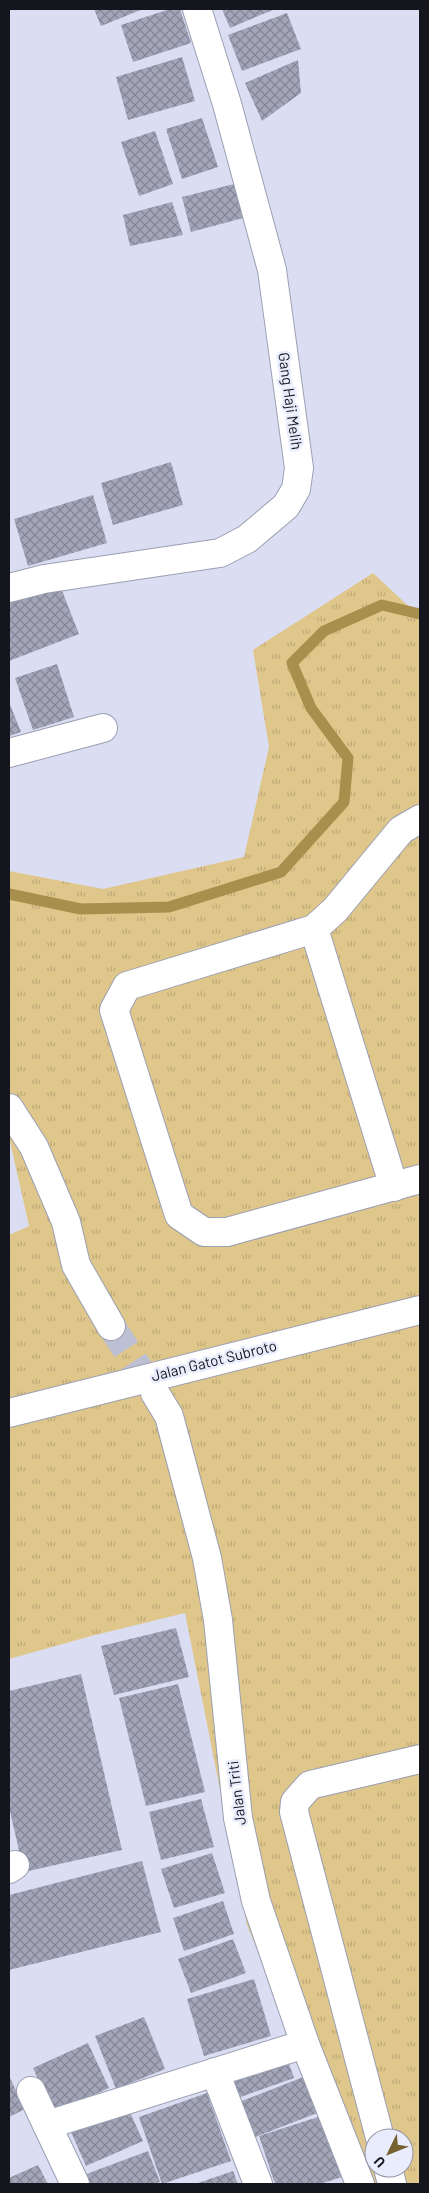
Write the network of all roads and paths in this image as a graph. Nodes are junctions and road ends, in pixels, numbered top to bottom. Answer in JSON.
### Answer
{"nodes":[{"id":1,"x":197,"y":9,"type":"edge"},
{"id":2,"x":9,"y":588,"type":"edge"},
{"id":3,"x":103,"y":728,"type":"dead end"},
{"id":4,"x":9,"y":753,"type":"edge"},
{"id":5,"x":420,"y":819,"type":"edge"},
{"id":6,"x":314,"y":929,"type":"junction"},
{"id":7,"x":9,"y":1108,"type":"edge"},
{"id":8,"x":420,"y":1180,"type":"edge"},
{"id":9,"x":394,"y":1187,"type":"junction"},
{"id":10,"x":420,"y":1310,"type":"edge"},
{"id":11,"x":111,"y":1326,"type":"tunnel mouth"},
{"id":12,"x":155,"y":1393,"type":"tunnel mouth"},
{"id":13,"x":9,"y":1413,"type":"edge"},
{"id":14,"x":420,"y":1759,"type":"edge"},
{"id":15,"x":305,"y":2044,"type":"junction"},
{"id":16,"x":215,"y":2072,"type":"junction"},
{"id":17,"x":31,"y":2092,"type":"dead end"},
{"id":18,"x":47,"y":2125,"type":"junction"},
{"id":19,"x":377,"y":2128,"type":"edge"},
{"id":20,"x":75,"y":2184,"type":"edge"},
{"id":21,"x":258,"y":2184,"type":"edge"},
{"id":22,"x":360,"y":2184,"type":"edge"}],
"edges":[{"from":1,"to":2,"type":"street","name":"Gang Haji Melih"},
{"from":3,"to":4,"type":"street"},
{"from":5,"to":6,"type":"street"},
{"from":6,"to":9,"type":"street"},
{"from":6,"to":9,"type":"street"},
{"from":7,"to":11,"type":"street"},
{"from":8,"to":9,"type":"street"},
{"from":10,"to":13,"type":"street","name":"Jalan Gatot Subroto"},
{"from":12,"to":15,"type":"street","name":"Jalan Triti"},
{"from":14,"to":19,"type":"street"},
{"from":15,"to":16,"type":"street"},
{"from":15,"to":22,"type":"street","name":"Jalan Triti"},
{"from":16,"to":18,"type":"street"},
{"from":16,"to":21,"type":"street"},
{"from":17,"to":18,"type":"street"},
{"from":18,"to":20,"type":"street"}]}
